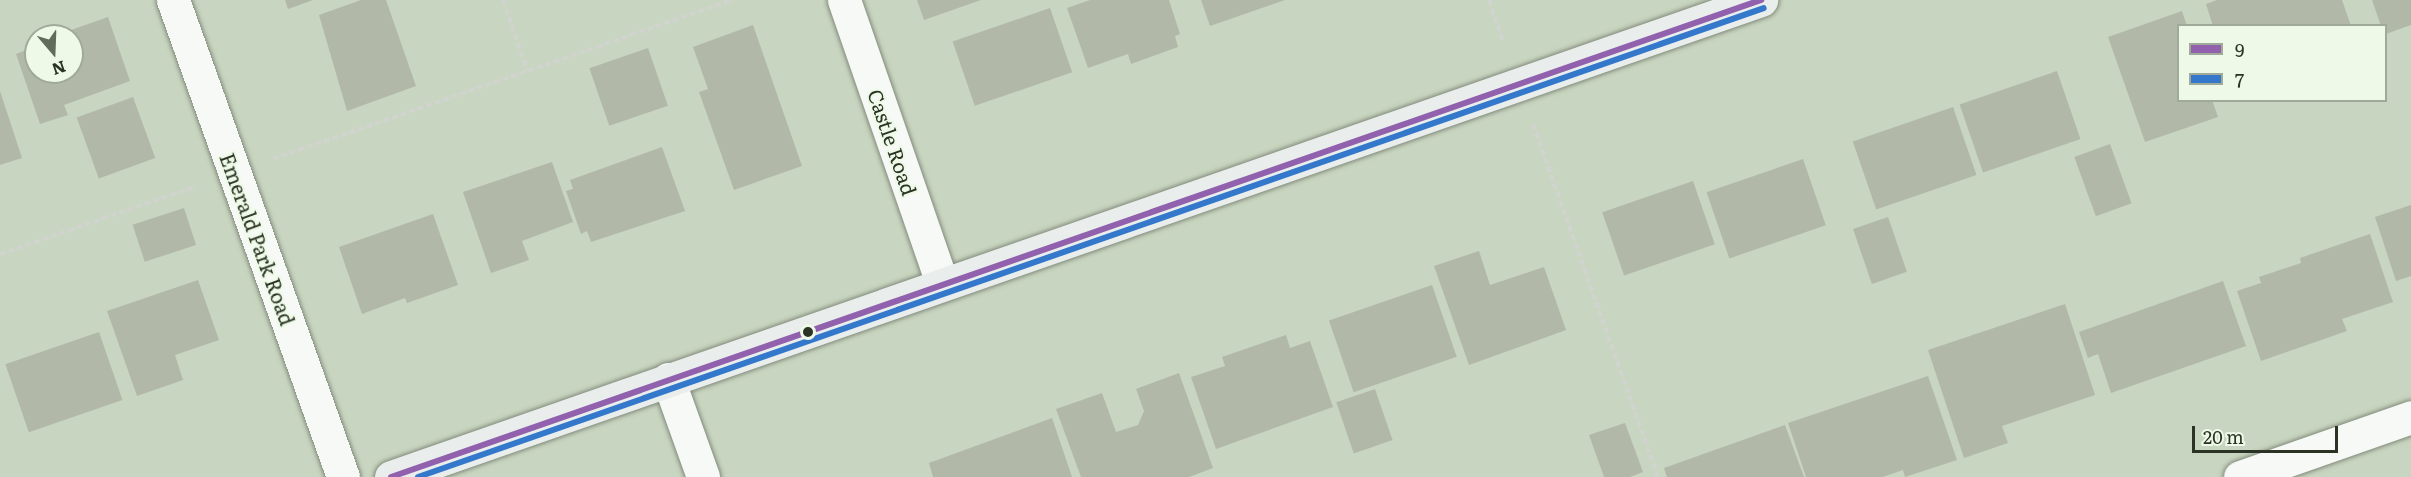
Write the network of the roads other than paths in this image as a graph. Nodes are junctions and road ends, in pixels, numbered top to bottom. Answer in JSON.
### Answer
{"nodes":[{"id":1,"x":173,"y":0,"type":"edge"},
{"id":2,"x":844,"y":0,"type":"edge"},
{"id":3,"x":1761,"y":0,"type":"edge"},
{"id":4,"x":942,"y":283,"type":"junction"},
{"id":5,"x":668,"y":379,"type":"junction"},
{"id":6,"x":2411,"y":417,"type":"edge"},
{"id":7,"x":343,"y":477,"type":"edge"},
{"id":8,"x":391,"y":477,"type":"edge"},
{"id":9,"x":703,"y":477,"type":"edge"},
{"id":10,"x":2240,"y":477,"type":"edge"}],
"edges":[{"from":1,"to":7,"type":"street","name":"Emerald Park Road"},
{"from":2,"to":4,"type":"street","name":"Castle Road"},
{"from":3,"to":4,"type":"street"},
{"from":4,"to":5,"type":"street"},
{"from":5,"to":8,"type":"street"},
{"from":5,"to":9,"type":"street"},
{"from":6,"to":10,"type":"street"}]}
